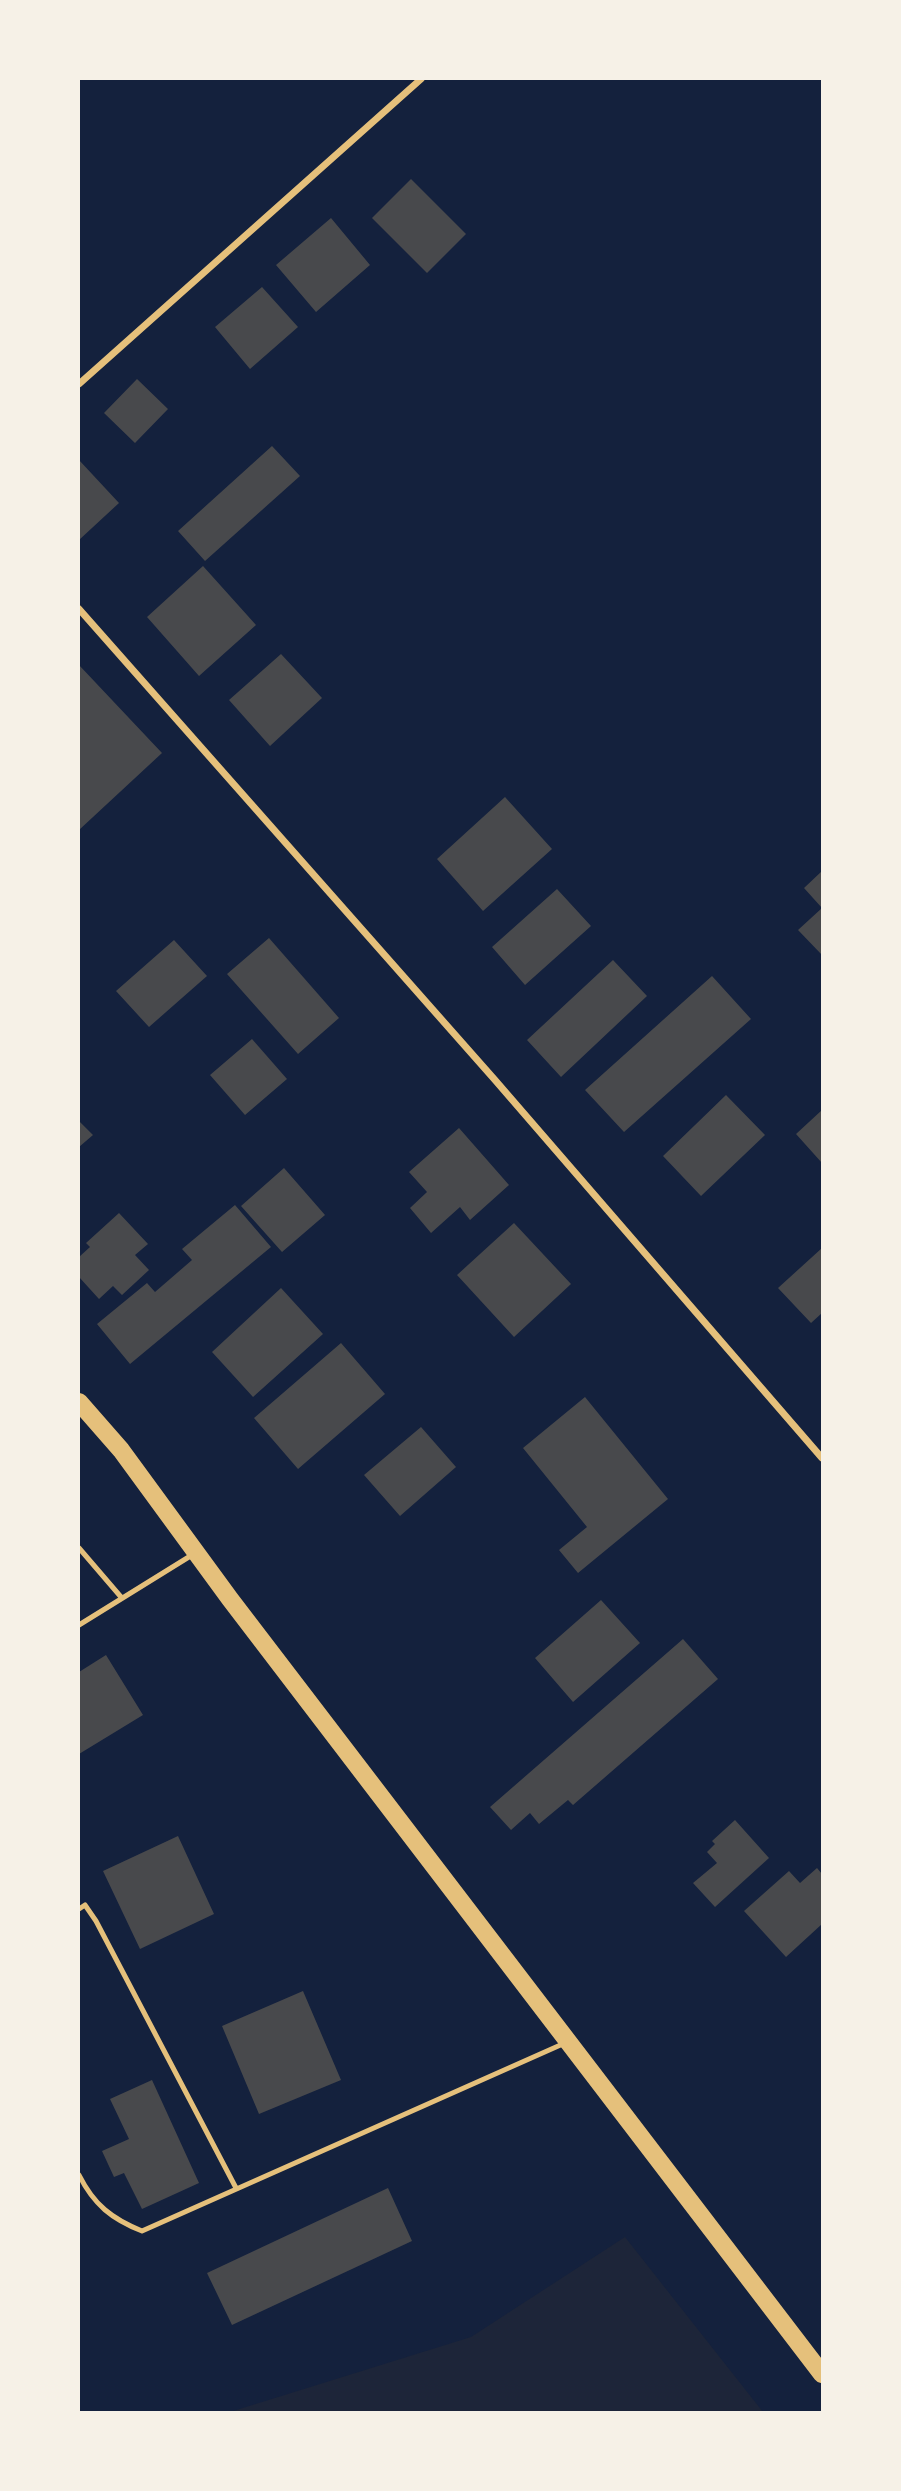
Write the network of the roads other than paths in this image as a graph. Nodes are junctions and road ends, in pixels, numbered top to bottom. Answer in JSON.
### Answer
{"nodes":[{"id":1,"x":421,"y":79,"type":"edge"},
{"id":2,"x":79,"y":384,"type":"edge"},
{"id":3,"x":79,"y":609,"type":"edge"},
{"id":4,"x":79,"y":1402,"type":"edge"},
{"id":5,"x":822,"y":1458,"type":"edge"},
{"id":6,"x":79,"y":1548,"type":"edge"},
{"id":7,"x":197,"y":1553,"type":"junction"},
{"id":8,"x":121,"y":1597,"type":"junction"},
{"id":9,"x":79,"y":1625,"type":"edge"},
{"id":10,"x":79,"y":1909,"type":"edge"},
{"id":11,"x":567,"y":2041,"type":"junction"},
{"id":12,"x":79,"y":2175,"type":"edge"},
{"id":13,"x":236,"y":2188,"type":"junction"},
{"id":14,"x":822,"y":2374,"type":"edge"}],
"edges":[{"from":1,"to":2,"type":"street"},
{"from":3,"to":5,"type":"street"},
{"from":4,"to":7,"type":"main road"},
{"from":6,"to":8,"type":"lane"},
{"from":7,"to":8,"type":"lane"},
{"from":7,"to":11,"type":"main road"},
{"from":8,"to":9,"type":"lane"},
{"from":10,"to":13,"type":"lane"},
{"from":11,"to":13,"type":"lane"},
{"from":11,"to":14,"type":"main road"},
{"from":12,"to":13,"type":"lane"}]}
